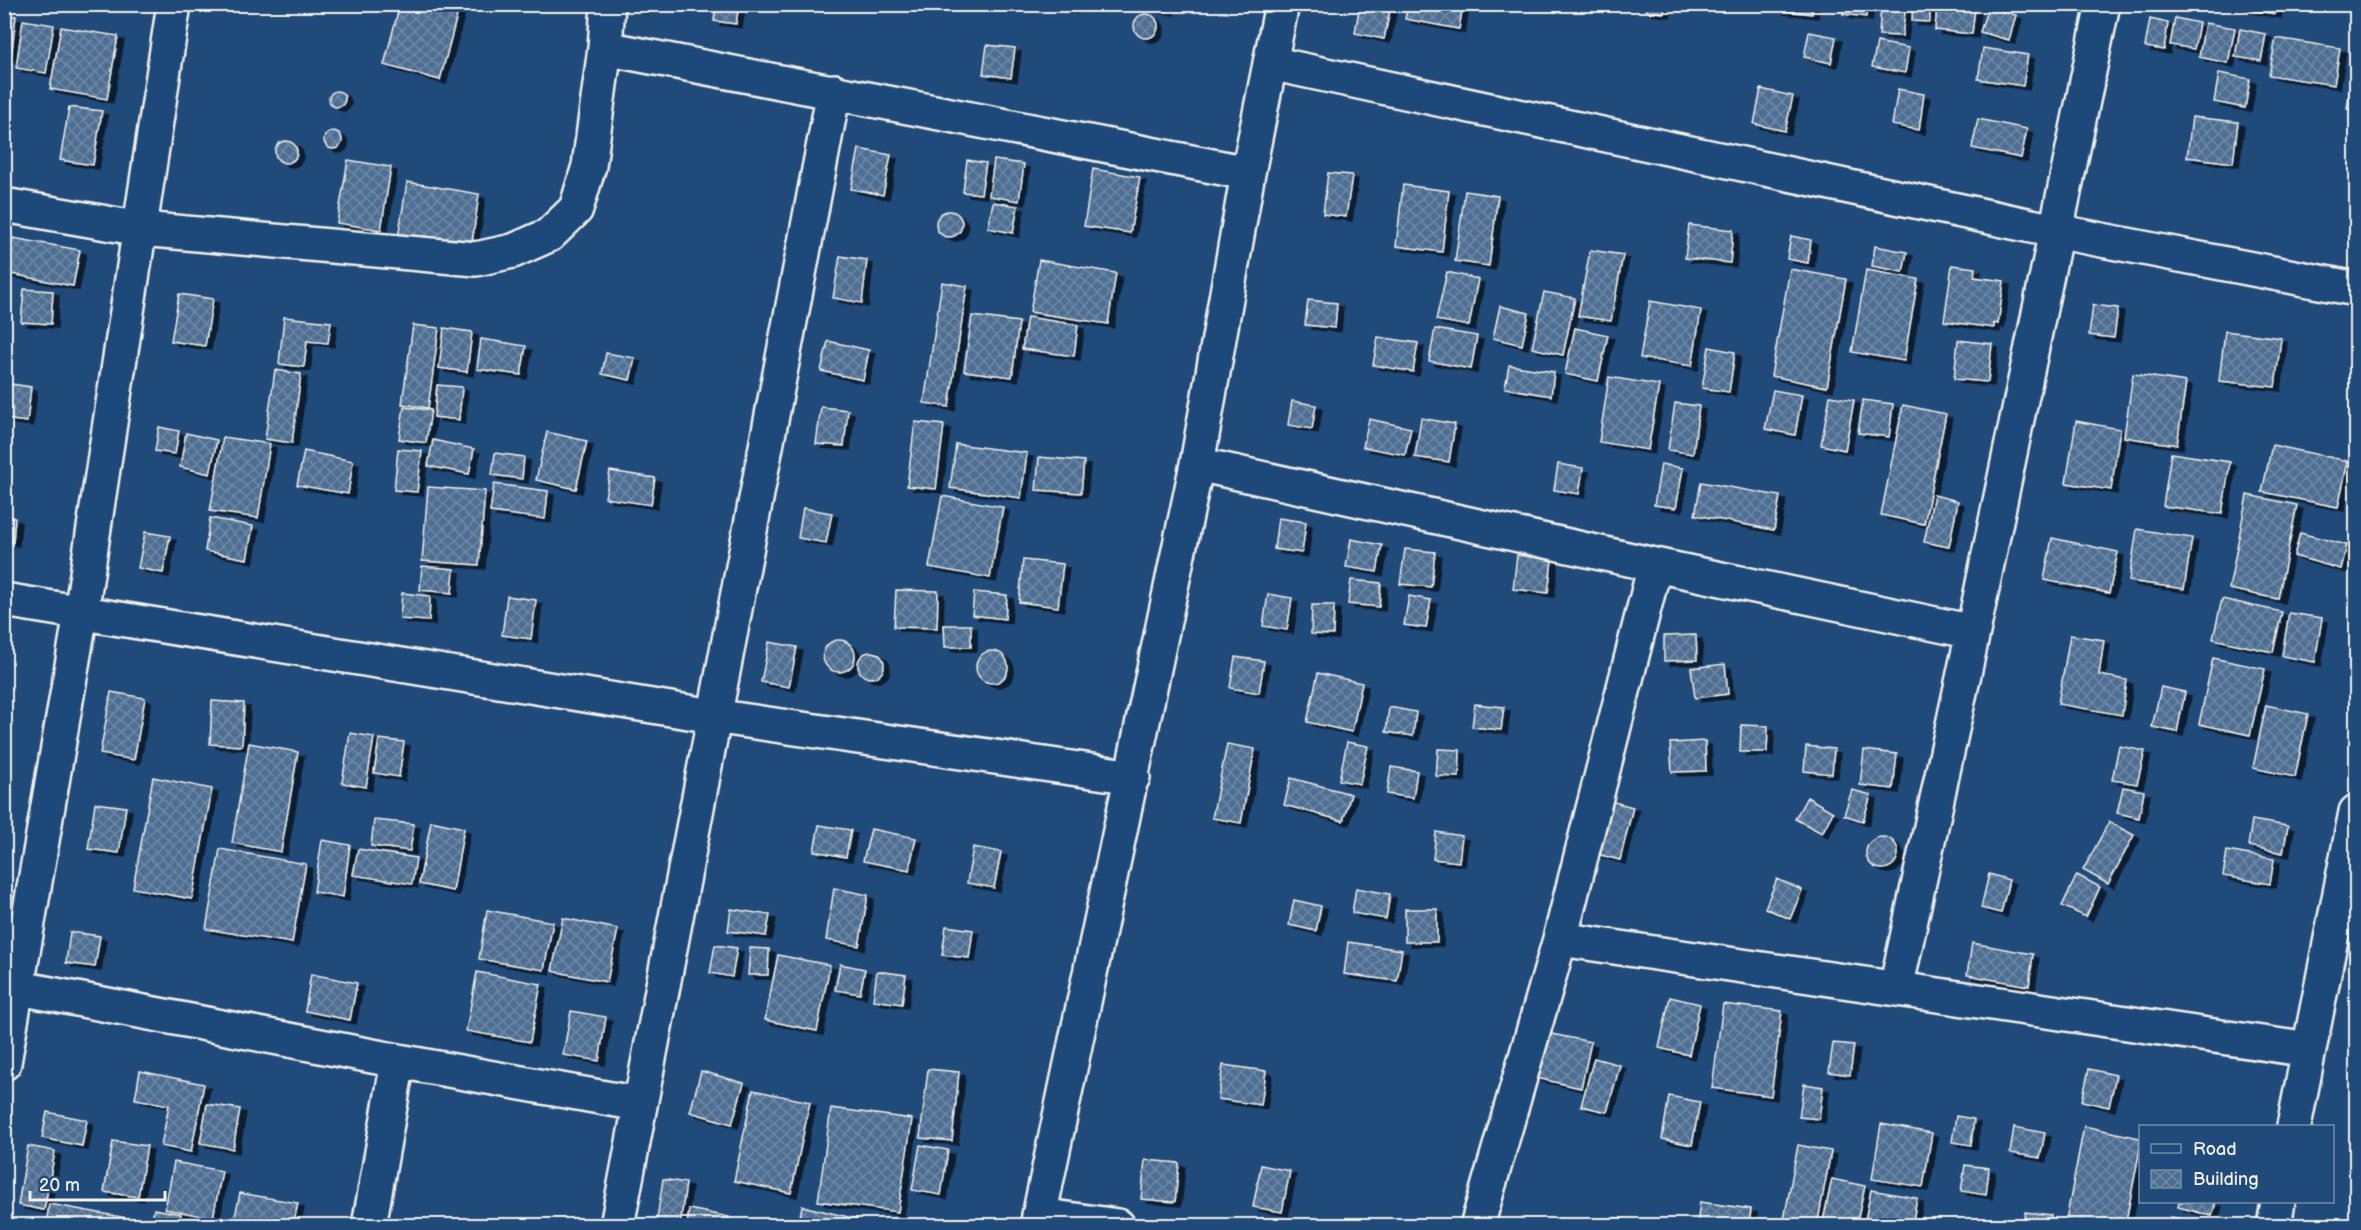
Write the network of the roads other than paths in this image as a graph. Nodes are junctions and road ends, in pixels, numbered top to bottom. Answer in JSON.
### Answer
{"nodes":[{"id":1,"x":174,"y":4,"type":"edge"},
{"id":2,"x":608,"y":4,"type":"edge"},
{"id":3,"x":1282,"y":4,"type":"edge"},
{"id":4,"x":2103,"y":4,"type":"edge"},
{"id":5,"x":605,"y":48,"type":"junction"},
{"id":6,"x":1270,"y":63,"type":"junction"},
{"id":7,"x":834,"y":91,"type":"junction"},
{"id":8,"x":1248,"y":173,"type":"junction"},
{"id":9,"x":4,"y":206,"type":"edge"},
{"id":10,"x":141,"y":229,"type":"junction"},
{"id":11,"x":2055,"y":231,"type":"junction"},
{"id":12,"x":2356,"y":289,"type":"edge"},
{"id":13,"x":1197,"y":465,"type":"junction"},
{"id":14,"x":1654,"y":565,"type":"junction"},
{"id":15,"x":4,"y":600,"type":"edge"},
{"id":16,"x":81,"y":613,"type":"junction"},
{"id":17,"x":1973,"y":632,"type":"junction"},
{"id":18,"x":713,"y":716,"type":"junction"},
{"id":19,"x":1133,"y":777,"type":"junction"},
{"id":20,"x":2356,"y":812,"type":"edge"},
{"id":21,"x":1560,"y":939,"type":"junction"},
{"id":22,"x":12,"y":986,"type":"edge"},
{"id":23,"x":1896,"y":989,"type":"junction"},
{"id":24,"x":2309,"y":1050,"type":"junction"},
{"id":25,"x":398,"y":1062,"type":"junction"},
{"id":26,"x":4,"y":1063,"type":"edge"},
{"id":27,"x":639,"y":1104,"type":"junction"},
{"id":28,"x":2294,"y":1125,"type":"edge"},
{"id":29,"x":2278,"y":1203,"type":"edge"},
{"id":30,"x":1038,"y":1220,"type":"edge"},
{"id":31,"x":369,"y":1226,"type":"edge"},
{"id":32,"x":617,"y":1226,"type":"edge"},
{"id":33,"x":1118,"y":1226,"type":"edge"},
{"id":34,"x":1477,"y":1226,"type":"edge"},
{"id":35,"x":2274,"y":1226,"type":"edge"}],
"edges":[{"from":1,"to":10,"type":"street"},
{"from":2,"to":5,"type":"street"},
{"from":3,"to":6,"type":"street"},
{"from":4,"to":11,"type":"street"},
{"from":5,"to":7,"type":"street"},
{"from":5,"to":10,"type":"street"},
{"from":6,"to":8,"type":"street"},
{"from":6,"to":11,"type":"street"},
{"from":7,"to":8,"type":"street"},
{"from":7,"to":18,"type":"street"},
{"from":8,"to":13,"type":"street"},
{"from":9,"to":10,"type":"street"},
{"from":10,"to":16,"type":"street"},
{"from":11,"to":12,"type":"street"},
{"from":11,"to":17,"type":"street"},
{"from":13,"to":14,"type":"street"},
{"from":13,"to":19,"type":"street"},
{"from":14,"to":17,"type":"street"},
{"from":14,"to":21,"type":"street"},
{"from":15,"to":16,"type":"street"},
{"from":16,"to":18,"type":"street"},
{"from":16,"to":22,"type":"street"},
{"from":17,"to":23,"type":"street"},
{"from":18,"to":19,"type":"street"},
{"from":18,"to":27,"type":"street"},
{"from":19,"to":30,"type":"street"},
{"from":20,"to":24,"type":"street"},
{"from":21,"to":23,"type":"street"},
{"from":21,"to":34,"type":"street"},
{"from":22,"to":25,"type":"street"},
{"from":22,"to":26,"type":"street"},
{"from":23,"to":24,"type":"street"},
{"from":24,"to":28,"type":"street"},
{"from":25,"to":27,"type":"street"},
{"from":25,"to":31,"type":"street"},
{"from":27,"to":32,"type":"street"},
{"from":29,"to":35,"type":"street"},
{"from":30,"to":33,"type":"street"}]}
